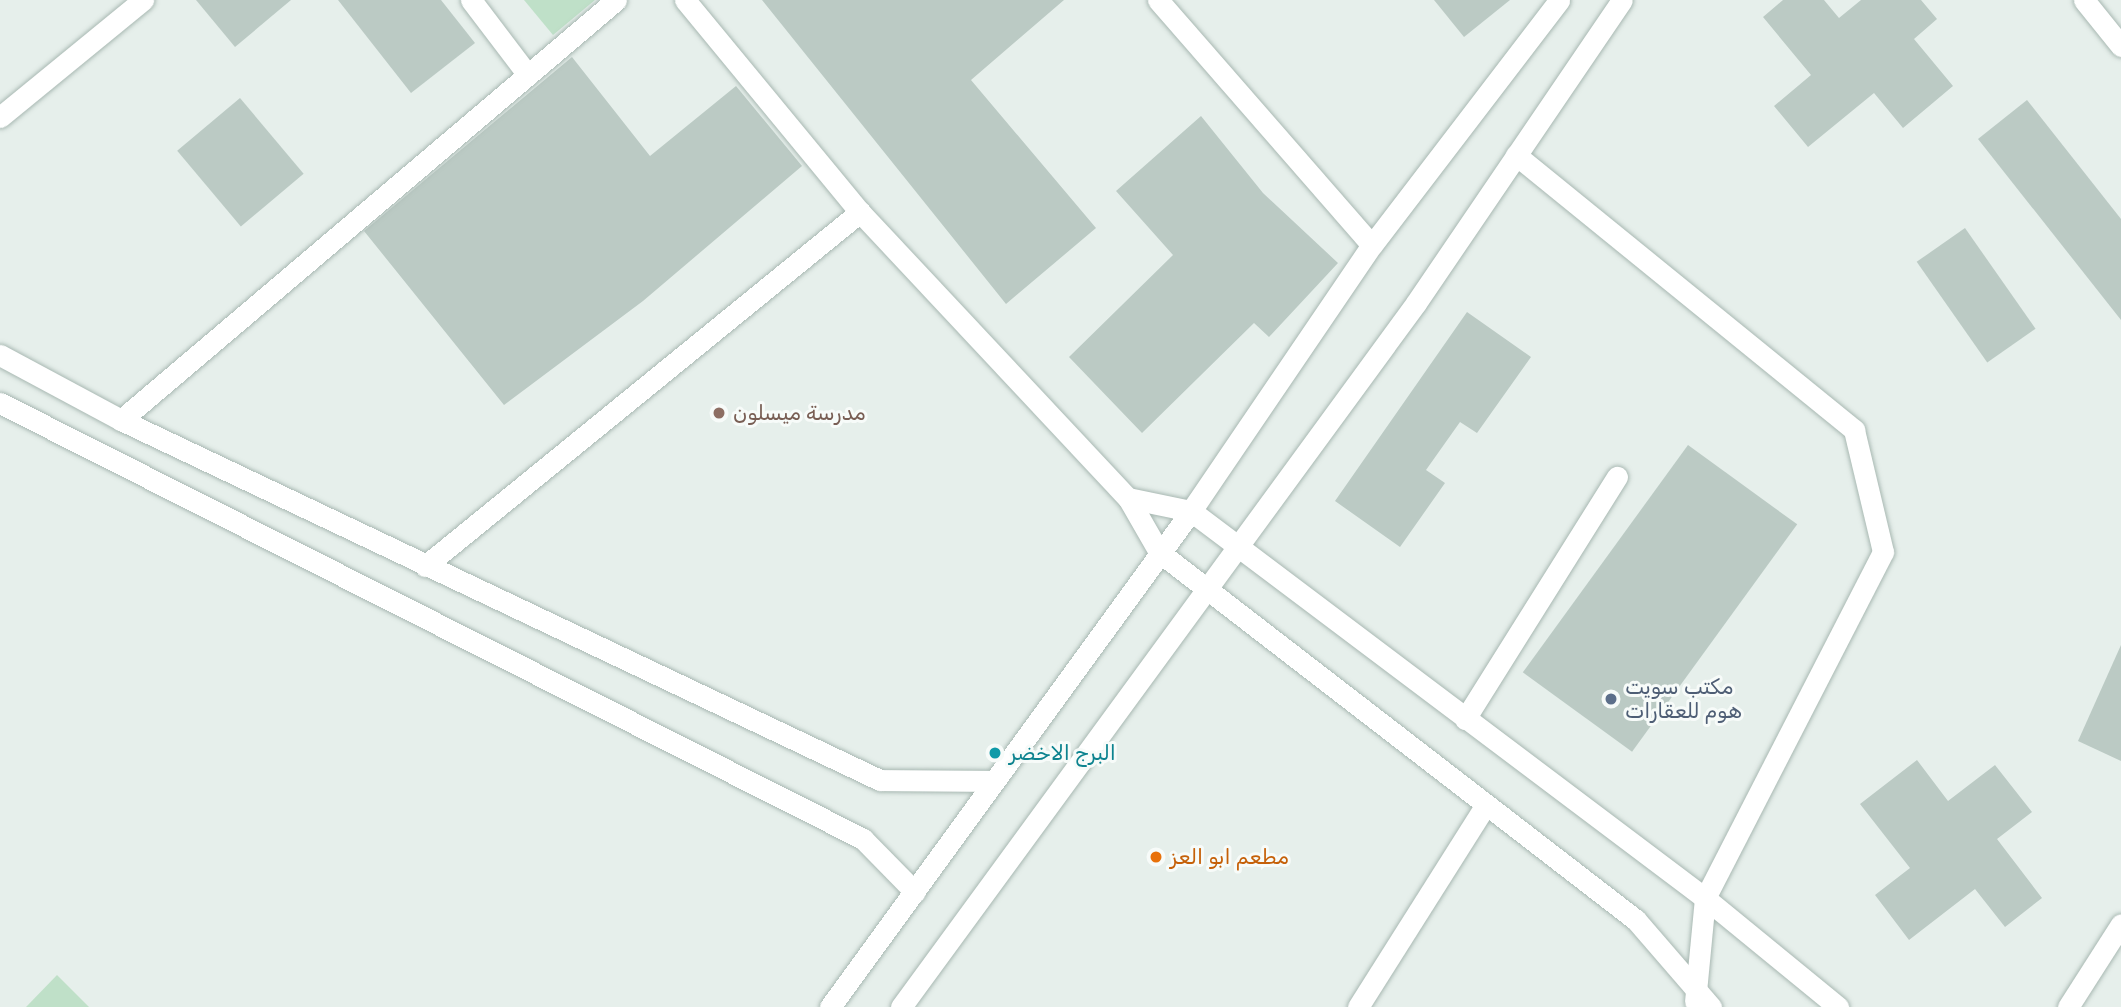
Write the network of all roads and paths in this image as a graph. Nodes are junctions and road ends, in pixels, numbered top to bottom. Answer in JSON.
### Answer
{"nodes":[{"id":1,"x":143,"y":0,"type":"edge"},
{"id":2,"x":471,"y":0,"type":"edge"},
{"id":3,"x":616,"y":0,"type":"edge"},
{"id":4,"x":685,"y":0,"type":"edge"},
{"id":5,"x":1158,"y":0,"type":"edge"},
{"id":6,"x":1559,"y":0,"type":"edge"},
{"id":7,"x":1622,"y":0,"type":"edge"},
{"id":8,"x":2084,"y":0,"type":"edge"},
{"id":9,"x":2121,"y":46,"type":"edge"},
{"id":10,"x":528,"y":75,"type":"junction"},
{"id":11,"x":0,"y":117,"type":"edge"},
{"id":12,"x":1516,"y":155,"type":"junction"},
{"id":13,"x":860,"y":212,"type":"junction"},
{"id":14,"x":1372,"y":245,"type":"junction"},
{"id":15,"x":0,"y":355,"type":"edge"},
{"id":16,"x":0,"y":403,"type":"edge"},
{"id":17,"x":121,"y":420,"type":"junction"},
{"id":18,"x":1617,"y":477,"type":"dead end"},
{"id":19,"x":1128,"y":498,"type":"junction"},
{"id":20,"x":1191,"y":511,"type":"junction"},
{"id":21,"x":1240,"y":546,"type":"junction"},
{"id":22,"x":1160,"y":552,"type":"junction"},
{"id":23,"x":425,"y":566,"type":"junction"},
{"id":24,"x":1206,"y":591,"type":"junction"},
{"id":25,"x":1465,"y":719,"type":"junction"},
{"id":26,"x":993,"y":781,"type":"junction"},
{"id":27,"x":1485,"y":806,"type":"junction"},
{"id":28,"x":915,"y":892,"type":"junction"},
{"id":29,"x":1705,"y":898,"type":"junction"},
{"id":30,"x":2121,"y":924,"type":"edge"},
{"id":31,"x":1700,"y":1004,"type":"edge"},
{"id":32,"x":831,"y":1007,"type":"edge"},
{"id":33,"x":901,"y":1007,"type":"edge"},
{"id":34,"x":1358,"y":1007,"type":"edge"},
{"id":35,"x":1838,"y":1007,"type":"edge"},
{"id":36,"x":2068,"y":1007,"type":"edge"}],
"edges":[{"from":1,"to":11,"type":"street"},
{"from":2,"to":10,"type":"street"},
{"from":3,"to":10,"type":"street"},
{"from":4,"to":13,"type":"street"},
{"from":5,"to":14,"type":"street"},
{"from":6,"to":14,"type":"street"},
{"from":7,"to":12,"type":"street"},
{"from":8,"to":9,"type":"street"},
{"from":10,"to":17,"type":"street"},
{"from":12,"to":21,"type":"street"},
{"from":12,"to":29,"type":"street"},
{"from":13,"to":19,"type":"street"},
{"from":13,"to":23,"type":"street"},
{"from":14,"to":20,"type":"street"},
{"from":15,"to":17,"type":"street"},
{"from":16,"to":28,"type":"street"},
{"from":17,"to":23,"type":"street"},
{"from":18,"to":25,"type":"street"},
{"from":19,"to":20,"type":"street"},
{"from":19,"to":22,"type":"street"},
{"from":20,"to":21,"type":"street"},
{"from":20,"to":22,"type":"street"},
{"from":21,"to":24,"type":"street"},
{"from":21,"to":25,"type":"street"},
{"from":22,"to":24,"type":"street"},
{"from":22,"to":26,"type":"street"},
{"from":23,"to":26,"type":"street"},
{"from":24,"to":27,"type":"street"},
{"from":24,"to":33,"type":"street"},
{"from":25,"to":29,"type":"street"},
{"from":26,"to":28,"type":"street"},
{"from":27,"to":31,"type":"street"},
{"from":27,"to":34,"type":"street"},
{"from":28,"to":32,"type":"street"},
{"from":29,"to":31,"type":"street"},
{"from":29,"to":35,"type":"street"},
{"from":30,"to":36,"type":"street"}]}
